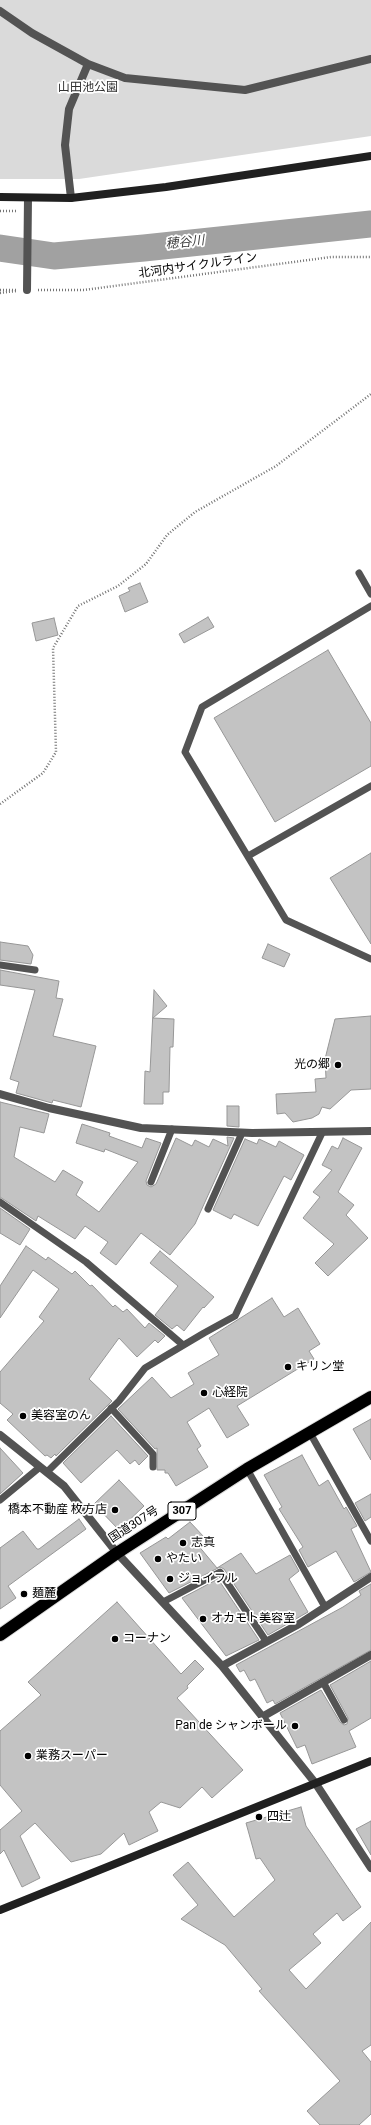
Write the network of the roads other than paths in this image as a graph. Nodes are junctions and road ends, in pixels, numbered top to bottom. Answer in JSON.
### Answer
{"nodes":[{"id":1,"x":0,"y":11,"type":"edge"},
{"id":2,"x":371,"y":59,"type":"edge"},
{"id":3,"x":88,"y":64,"type":"junction"},
{"id":4,"x":371,"y":156,"type":"edge"},
{"id":5,"x":0,"y":196,"type":"edge"},
{"id":6,"x":28,"y":198,"type":"junction"},
{"id":7,"x":71,"y":198,"type":"junction"},
{"id":8,"x":27,"y":290,"type":"road end"},
{"id":9,"x":359,"y":573,"type":"dead end"},
{"id":10,"x":371,"y":594,"type":"edge"},
{"id":11,"x":371,"y":606,"type":"edge"},
{"id":12,"x":371,"y":786,"type":"edge"},
{"id":13,"x":248,"y":856,"type":"junction"},
{"id":14,"x":371,"y":959,"type":"edge"},
{"id":15,"x":0,"y":965,"type":"edge"},
{"id":16,"x":35,"y":970,"type":"dead end"},
{"id":17,"x":0,"y":1094,"type":"edge"},
{"id":18,"x":172,"y":1129,"type":"junction"},
{"id":19,"x":371,"y":1131,"type":"edge"},
{"id":20,"x":242,"y":1133,"type":"junction"},
{"id":21,"x":322,"y":1133,"type":"junction"},
{"id":22,"x":151,"y":1182,"type":"dead end"},
{"id":23,"x":0,"y":1202,"type":"edge"},
{"id":24,"x":208,"y":1209,"type":"dead end"},
{"id":25,"x":183,"y":1345,"type":"junction"},
{"id":26,"x":371,"y":1397,"type":"edge"},
{"id":27,"x":111,"y":1408,"type":"junction"},
{"id":28,"x":310,"y":1433,"type":"junction"},
{"id":29,"x":0,"y":1435,"type":"edge"},
{"id":30,"x":40,"y":1467,"type":"junction"},
{"id":31,"x":152,"y":1467,"type":"dead end"},
{"id":32,"x":247,"y":1469,"type":"junction"},
{"id":33,"x":47,"y":1472,"type":"junction"},
{"id":34,"x":0,"y":1500,"type":"edge"},
{"id":35,"x":371,"y":1541,"type":"edge"},
{"id":36,"x":117,"y":1553,"type":"junction"},
{"id":37,"x":371,"y":1577,"type":"edge"},
{"id":38,"x":163,"y":1602,"type":"junction"},
{"id":39,"x":325,"y":1607,"type":"junction"},
{"id":40,"x":0,"y":1635,"type":"edge"},
{"id":41,"x":266,"y":1641,"type":"junction"},
{"id":42,"x":371,"y":1655,"type":"edge"},
{"id":43,"x":222,"y":1666,"type":"junction"},
{"id":44,"x":323,"y":1682,"type":"junction"},
{"id":45,"x":262,"y":1717,"type":"junction"},
{"id":46,"x":344,"y":1720,"type":"dead end"},
{"id":47,"x":371,"y":1762,"type":"edge"},
{"id":48,"x":316,"y":1784,"type":"junction"},
{"id":49,"x":371,"y":1868,"type":"edge"},
{"id":50,"x":0,"y":1910,"type":"edge"}],
"edges":[{"from":1,"to":3,"type":"street"},
{"from":2,"to":3,"type":"street"},
{"from":3,"to":7,"type":"street"},
{"from":4,"to":7,"type":"street"},
{"from":5,"to":6,"type":"street"},
{"from":6,"to":7,"type":"street"},
{"from":6,"to":8,"type":"street"},
{"from":9,"to":10,"type":"lane"},
{"from":11,"to":13,"type":"lane"},
{"from":12,"to":13,"type":"lane"},
{"from":13,"to":14,"type":"lane"},
{"from":15,"to":16,"type":"lane"},
{"from":17,"to":18,"type":"street"},
{"from":18,"to":20,"type":"street"},
{"from":18,"to":22,"type":"lane"},
{"from":19,"to":21,"type":"street"},
{"from":20,"to":21,"type":"street"},
{"from":20,"to":24,"type":"lane"},
{"from":21,"to":25,"type":"lane"},
{"from":23,"to":25,"type":"lane"},
{"from":25,"to":27,"type":"lane"},
{"from":26,"to":28,"type":"highway","name":"国道307号","number":"307"},
{"from":27,"to":31,"type":"lane"},
{"from":27,"to":33,"type":"lane"},
{"from":28,"to":32,"type":"highway","name":"国道307号","number":"307"},
{"from":28,"to":35,"type":"lane"},
{"from":29,"to":30,"type":"street"},
{"from":30,"to":33,"type":"street"},
{"from":30,"to":34,"type":"lane"},
{"from":32,"to":36,"type":"highway","name":"国道307号","number":"307"},
{"from":32,"to":39,"type":"lane"},
{"from":33,"to":36,"type":"street"},
{"from":36,"to":38,"type":"street"},
{"from":36,"to":40,"type":"highway","name":"国道307号","number":"307"},
{"from":37,"to":39,"type":"street"},
{"from":38,"to":41,"type":"lane"},
{"from":38,"to":43,"type":"street"},
{"from":39,"to":41,"type":"street"},
{"from":41,"to":43,"type":"street"},
{"from":42,"to":44,"type":"street"},
{"from":43,"to":45,"type":"street"},
{"from":44,"to":45,"type":"street"},
{"from":44,"to":46,"type":"lane"},
{"from":45,"to":48,"type":"street"},
{"from":47,"to":48,"type":"street"},
{"from":48,"to":49,"type":"street"},
{"from":48,"to":50,"type":"street"}]}
